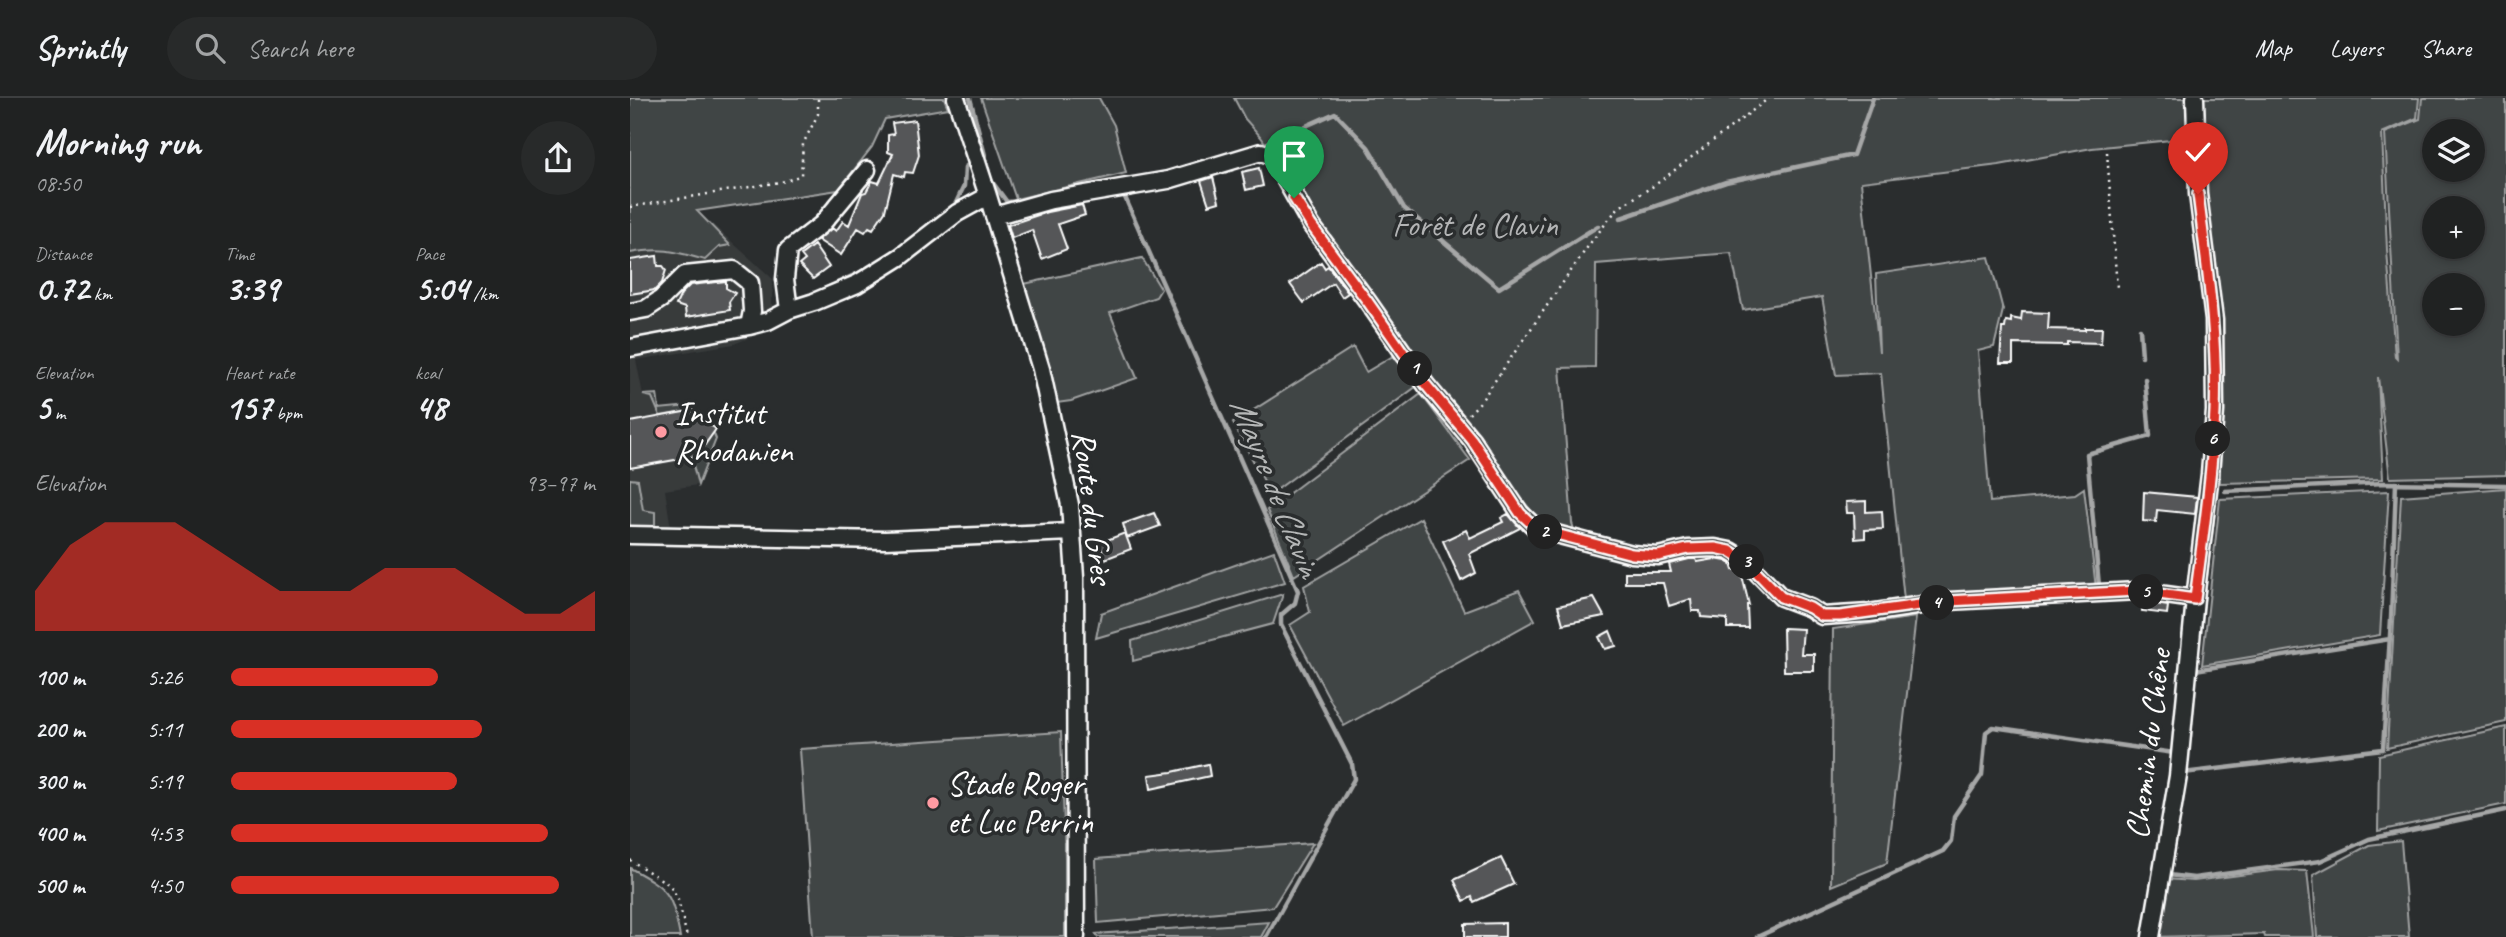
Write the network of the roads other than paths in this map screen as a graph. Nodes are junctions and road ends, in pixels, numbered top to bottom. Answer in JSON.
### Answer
{"nodes":[{"id":1,"x":956,"y":98,"type":"edge"},
{"id":2,"x":2195,"y":98,"type":"edge"},
{"id":3,"x":867,"y":170,"type":"dead end"},
{"id":4,"x":988,"y":195,"type":"junction"},
{"id":5,"x":994,"y":216,"type":"junction"},
{"id":6,"x":789,"y":310,"type":"junction"},
{"id":7,"x":630,"y":312,"type":"edge"},
{"id":8,"x":749,"y":326,"type":"junction"},
{"id":9,"x":630,"y":348,"type":"edge"},
{"id":10,"x":1072,"y":532,"type":"junction"},
{"id":11,"x":630,"y":535,"type":"edge"},
{"id":12,"x":2195,"y":599,"type":"junction"},
{"id":13,"x":1076,"y":937,"type":"edge"},
{"id":14,"x":2151,"y":937,"type":"edge"}],
"edges":[{"from":1,"to":4,"type":"street","name":"Route du Grès"},
{"from":2,"to":12,"type":"street","name":"Chemin du Chêne"},
{"from":3,"to":6,"type":"street"},
{"from":4,"to":5,"type":"street","name":"Route du Grès"},
{"from":4,"to":6,"type":"street"},
{"from":5,"to":10,"type":"street","name":"Route du Grès"},
{"from":5,"to":12,"type":"street"},
{"from":6,"to":8,"type":"street"},
{"from":7,"to":8,"type":"street"},
{"from":8,"to":9,"type":"street"},
{"from":10,"to":11,"type":"street"},
{"from":10,"to":13,"type":"street","name":"Route du Grès"},
{"from":12,"to":14,"type":"street","name":"Chemin du Chêne"}]}
